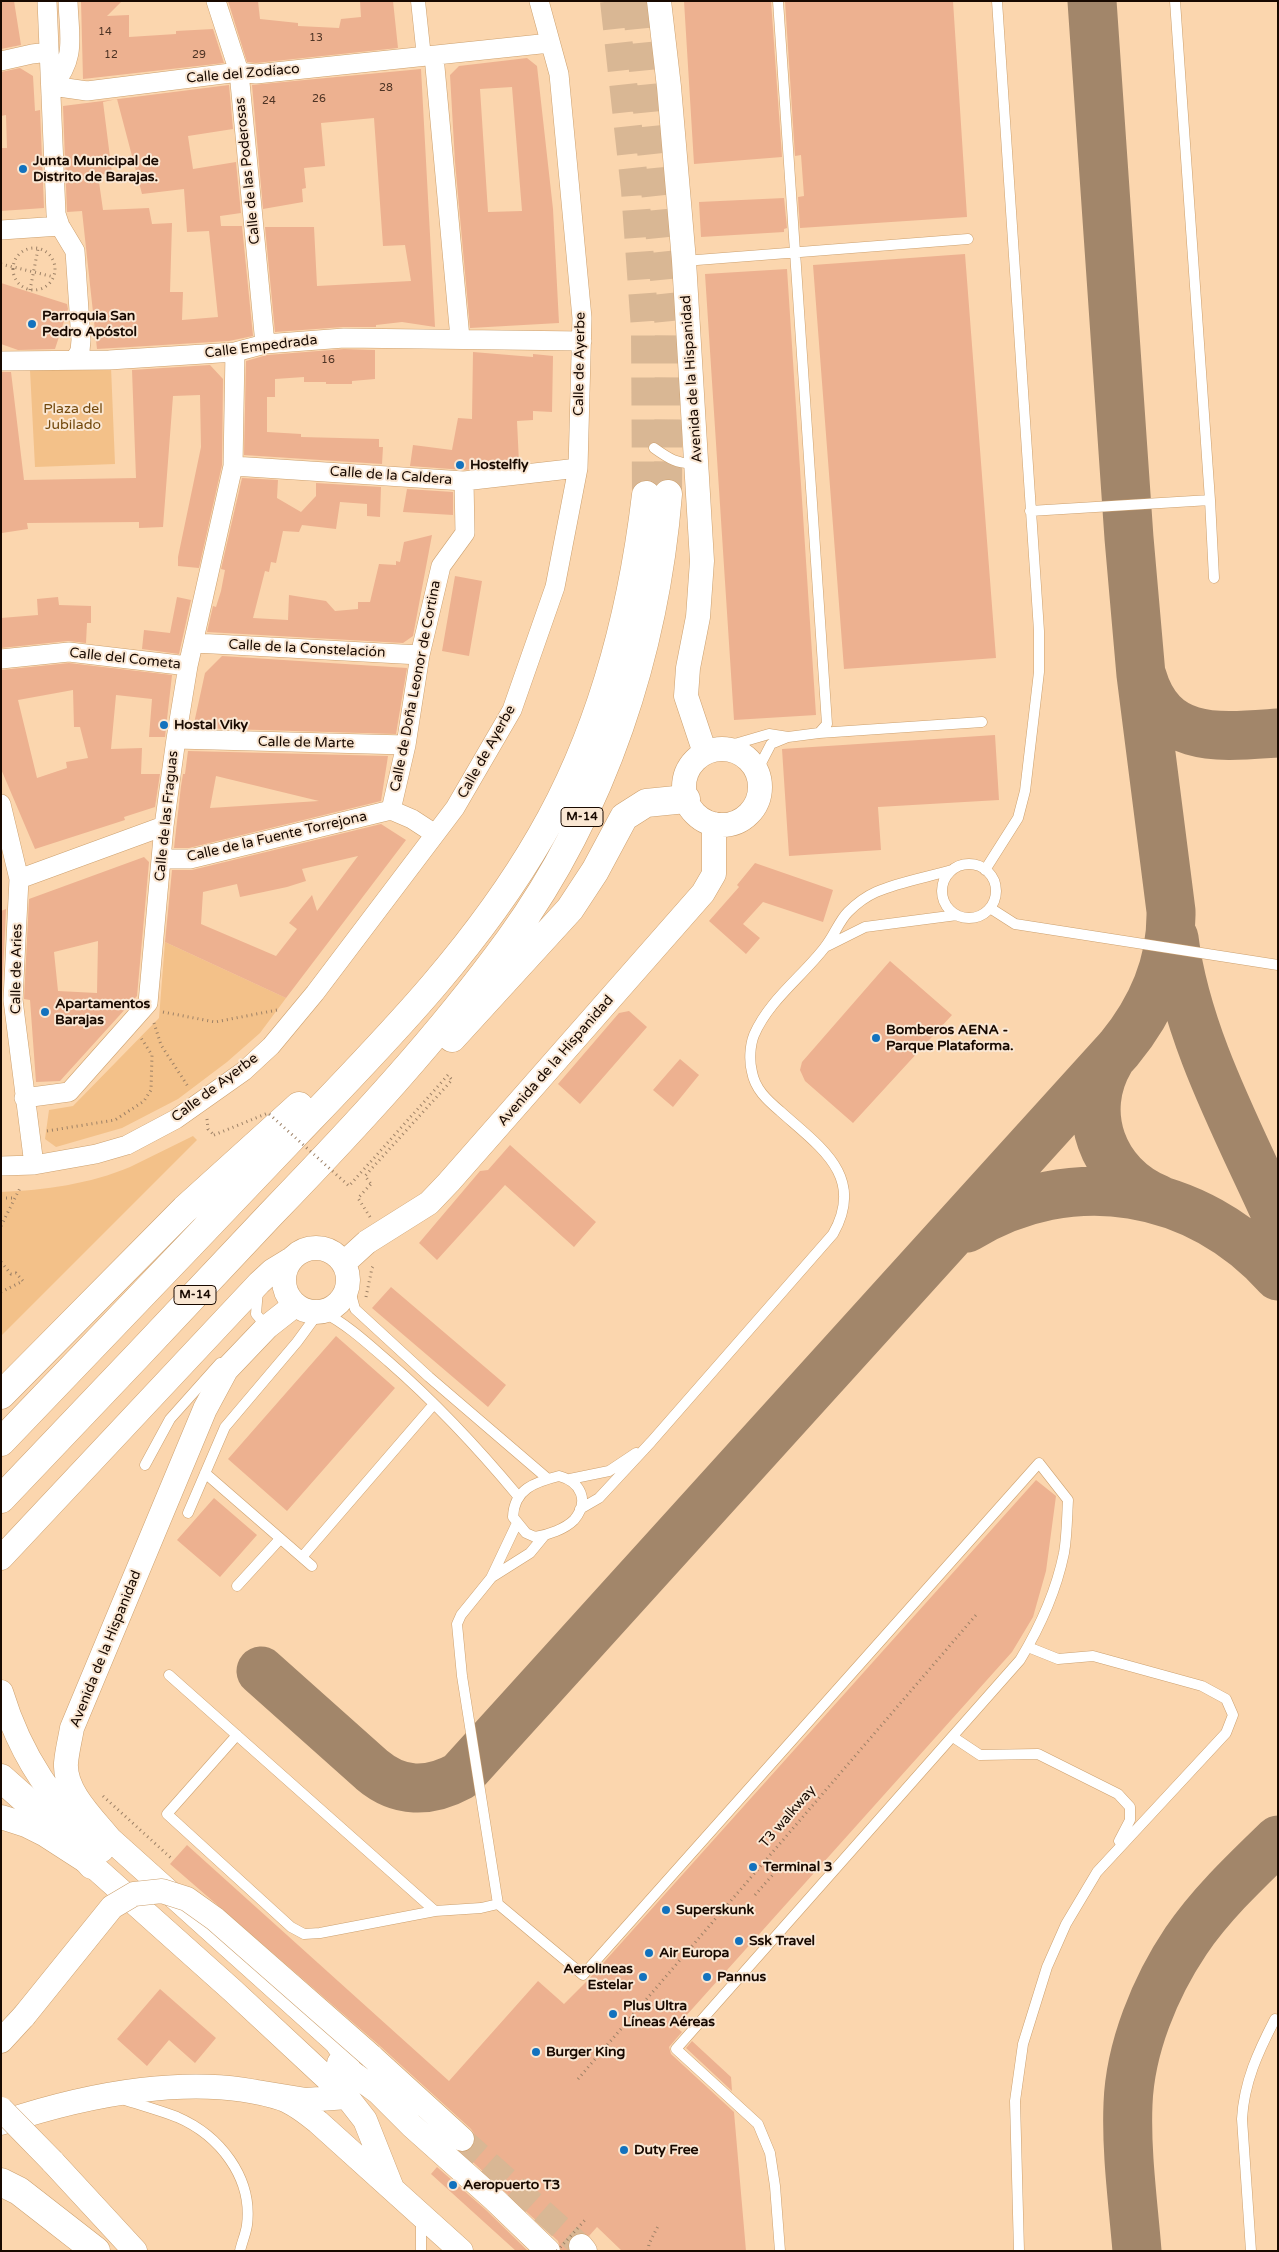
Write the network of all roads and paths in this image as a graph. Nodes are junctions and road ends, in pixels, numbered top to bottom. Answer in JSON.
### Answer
{"nodes":[{"id":1,"x":47,"y":1,"type":"edge"},
{"id":2,"x":68,"y":1,"type":"edge"},
{"id":3,"x":216,"y":1,"type":"edge"},
{"id":4,"x":418,"y":1,"type":"edge"},
{"id":5,"x":539,"y":1,"type":"edge"},
{"id":6,"x":658,"y":1,"type":"edge"},
{"id":7,"x":778,"y":1,"type":"edge"},
{"id":8,"x":997,"y":1,"type":"edge"},
{"id":9,"x":1175,"y":1,"type":"edge"},
{"id":10,"x":550,"y":43,"type":"junction"},
{"id":11,"x":49,"y":52,"type":"junction"},
{"id":12,"x":429,"y":57,"type":"junction"},
{"id":13,"x":1,"y":61,"type":"edge"},
{"id":14,"x":239,"y":72,"type":"junction"},
{"id":15,"x":52,"y":86,"type":"junction"},
{"id":16,"x":60,"y":226,"type":"junction"},
{"id":17,"x":1,"y":230,"type":"edge"},
{"id":18,"x":968,"y":239,"type":"dead end"},
{"id":19,"x":38,"y":248,"type":"junction"},
{"id":20,"x":795,"y":254,"type":"junction"},
{"id":21,"x":684,"y":262,"type":"junction"},
{"id":22,"x":1,"y":264,"type":"edge"},
{"id":23,"x":14,"y":267,"type":"junction"},
{"id":24,"x":34,"y":272,"type":"junction"},
{"id":25,"x":54,"y":277,"type":"junction"},
{"id":26,"x":30,"y":290,"type":"junction"},
{"id":27,"x":460,"y":338,"type":"junction"},
{"id":28,"x":582,"y":341,"type":"junction"},
{"id":29,"x":265,"y":344,"type":"junction"},
{"id":30,"x":235,"y":352,"type":"junction"},
{"id":31,"x":75,"y":359,"type":"junction"},
{"id":32,"x":1,"y":361,"type":"edge"},
{"id":33,"x":654,"y":448,"type":"dead end"},
{"id":34,"x":697,"y":463,"type":"junction"},
{"id":35,"x":233,"y":466,"type":"junction"},
{"id":36,"x":578,"y":468,"type":"junction"},
{"id":37,"x":464,"y":481,"type":"junction"},
{"id":38,"x":1210,"y":500,"type":"junction"},
{"id":39,"x":1030,"y":510,"type":"junction"},
{"id":40,"x":1214,"y":578,"type":"dead end"},
{"id":41,"x":195,"y":643,"type":"junction"},
{"id":42,"x":420,"y":655,"type":"junction"},
{"id":43,"x":1,"y":659,"type":"edge"},
{"id":44,"x":188,"y":666,"type":"junction"},
{"id":45,"x":982,"y":722,"type":"dead end"},
{"id":46,"x":819,"y":733,"type":"junction"},
{"id":47,"x":788,"y":737,"type":"junction"},
{"id":48,"x":176,"y":739,"type":"junction"},
{"id":49,"x":406,"y":745,"type":"junction"},
{"id":50,"x":713,"y":751,"type":"junction"},
{"id":51,"x":757,"y":771,"type":"junction"},
{"id":52,"x":686,"y":799,"type":"junction"},
{"id":53,"x":1,"y":804,"type":"edge"},
{"id":54,"x":391,"y":810,"type":"junction"},
{"id":55,"x":714,"y":824,"type":"junction"},
{"id":56,"x":164,"y":826,"type":"junction"},
{"id":57,"x":435,"y":834,"type":"junction"},
{"id":58,"x":162,"y":859,"type":"junction"},
{"id":59,"x":952,"y":870,"type":"junction"},
{"id":60,"x":985,"y":870,"type":"junction"},
{"id":61,"x":19,"y":878,"type":"junction"},
{"id":62,"x":990,"y":908,"type":"junction"},
{"id":63,"x":957,"y":915,"type":"junction"},
{"id":64,"x":826,"y":946,"type":"junction"},
{"id":65,"x":1278,"y":965,"type":"edge"},
{"id":66,"x":7,"y":999,"type":"edge"},
{"id":67,"x":152,"y":1009,"type":"junction"},
{"id":68,"x":294,"y":1018,"type":"junction"},
{"id":69,"x":135,"y":1033,"type":"dead end"},
{"id":70,"x":357,"y":1070,"type":"junction"},
{"id":71,"x":388,"y":1091,"type":"junction"},
{"id":72,"x":24,"y":1098,"type":"junction"},
{"id":73,"x":199,"y":1104,"type":"junction"},
{"id":74,"x":208,"y":1129,"type":"dead end"},
{"id":75,"x":37,"y":1132,"type":"dead end"},
{"id":76,"x":34,"y":1165,"type":"junction"},
{"id":77,"x":1,"y":1166,"type":"edge"},
{"id":78,"x":20,"y":1188,"type":"dead end"},
{"id":79,"x":1,"y":1198,"type":"edge"},
{"id":80,"x":15,"y":1198,"type":"junction"},
{"id":81,"x":1,"y":1226,"type":"edge"},
{"id":82,"x":378,"y":1234,"type":"junction"},
{"id":83,"x":290,"y":1260,"type":"junction"},
{"id":84,"x":1,"y":1262,"type":"edge"},
{"id":85,"x":377,"y":1263,"type":"dead end"},
{"id":86,"x":346,"y":1273,"type":"junction"},
{"id":87,"x":259,"y":1283,"type":"junction"},
{"id":88,"x":1,"y":1292,"type":"edge"},
{"id":89,"x":294,"y":1304,"type":"junction"},
{"id":90,"x":355,"y":1310,"type":"junction"},
{"id":91,"x":321,"y":1312,"type":"junction"},
{"id":92,"x":261,"y":1320,"type":"junction"},
{"id":93,"x":219,"y":1328,"type":"junction"},
{"id":94,"x":1,"y":1395,"type":"edge"},
{"id":95,"x":434,"y":1404,"type":"junction"},
{"id":96,"x":1,"y":1442,"type":"edge"},
{"id":97,"x":651,"y":1442,"type":"junction"},
{"id":98,"x":145,"y":1465,"type":"dead end"},
{"id":99,"x":205,"y":1473,"type":"junction"},
{"id":100,"x":548,"y":1479,"type":"junction"},
{"id":101,"x":570,"y":1479,"type":"junction"},
{"id":102,"x":518,"y":1496,"type":"junction"},
{"id":103,"x":1,"y":1499,"type":"edge"},
{"id":104,"x":580,"y":1509,"type":"junction"},
{"id":105,"x":188,"y":1513,"type":"dead end"},
{"id":106,"x":518,"y":1523,"type":"junction"},
{"id":107,"x":544,"y":1536,"type":"junction"},
{"id":108,"x":280,"y":1538,"type":"junction"},
{"id":109,"x":302,"y":1557,"type":"junction"},
{"id":110,"x":1,"y":1558,"type":"edge"},
{"id":111,"x":312,"y":1566,"type":"dead end"},
{"id":112,"x":492,"y":1578,"type":"junction"},
{"id":113,"x":237,"y":1586,"type":"dead end"},
{"id":114,"x":976,"y":1615,"type":"dead end"},
{"id":115,"x":1028,"y":1647,"type":"junction"},
{"id":116,"x":169,"y":1675,"type":"dead end"},
{"id":117,"x":1,"y":1692,"type":"edge"},
{"id":118,"x":236,"y":1735,"type":"junction"},
{"id":119,"x":953,"y":1737,"type":"junction"},
{"id":120,"x":1,"y":1778,"type":"edge"},
{"id":121,"x":101,"y":1794,"type":"dead end"},
{"id":122,"x":1,"y":1818,"type":"edge"},
{"id":123,"x":1113,"y":1853,"type":"junction"},
{"id":124,"x":171,"y":1858,"type":"dead end"},
{"id":125,"x":92,"y":1865,"type":"junction"},
{"id":126,"x":776,"y":1871,"type":"dead end"},
{"id":127,"x":755,"y":1895,"type":"dead end"},
{"id":128,"x":498,"y":1904,"type":"junction"},
{"id":129,"x":435,"y":1911,"type":"junction"},
{"id":130,"x":1276,"y":2018,"type":"dead end"},
{"id":131,"x":1,"y":2041,"type":"edge"},
{"id":132,"x":347,"y":2071,"type":"junction"},
{"id":133,"x":578,"y":2079,"type":"dead end"},
{"id":134,"x":251,"y":2091,"type":"junction"},
{"id":135,"x":109,"y":2094,"type":"junction"},
{"id":136,"x":347,"y":2097,"type":"junction"},
{"id":137,"x":1,"y":2109,"type":"edge"},
{"id":138,"x":1,"y":2123,"type":"edge"},
{"id":139,"x":412,"y":2126,"type":"junction"},
{"id":140,"x":459,"y":2143,"type":"tunnel mouth"},
{"id":141,"x":10,"y":2186,"type":"edge"},
{"id":142,"x":392,"y":2188,"type":"junction"},
{"id":143,"x":421,"y":2215,"type":"junction"},
{"id":144,"x":586,"y":2219,"type":"dead end"},
{"id":145,"x":659,"y":2224,"type":"dead end"},
{"id":146,"x":96,"y":2251,"type":"edge"},
{"id":147,"x":135,"y":2251,"type":"edge"},
{"id":148,"x":240,"y":2251,"type":"edge"},
{"id":149,"x":421,"y":2251,"type":"edge"},
{"id":150,"x":460,"y":2251,"type":"edge"},
{"id":151,"x":548,"y":2251,"type":"edge"},
{"id":152,"x":557,"y":2251,"type":"edge"},
{"id":153,"x":648,"y":2251,"type":"edge"},
{"id":154,"x":780,"y":2251,"type":"edge"},
{"id":155,"x":1020,"y":2251,"type":"edge"},
{"id":156,"x":1251,"y":2251,"type":"edge"}],
"edges":[{"from":1,"to":11,"type":"street"},
{"from":2,"to":15,"type":"street"},
{"from":3,"to":14,"type":"street","name":"Calle de las Poderosas"},
{"from":4,"to":12,"type":"street"},
{"from":5,"to":10,"type":"street","name":"Calle de Ayerbe"},
{"from":6,"to":21,"type":"street","name":"Avenida de la Hispanidad"},
{"from":7,"to":20,"type":"lane"},
{"from":8,"to":39,"type":"lane"},
{"from":9,"to":38,"type":"lane"},
{"from":10,"to":12,"type":"street","name":"Calle del Zodíaco"},
{"from":10,"to":28,"type":"street","name":"Calle de Ayerbe"},
{"from":11,"to":13,"type":"street"},
{"from":11,"to":15,"type":"street"},
{"from":12,"to":14,"type":"street","name":"Calle del Zodíaco"},
{"from":12,"to":27,"type":"street"},
{"from":14,"to":15,"type":"street","name":"Calle del Zodíaco"},
{"from":14,"to":29,"type":"street","name":"Calle de las Poderosas"},
{"from":15,"to":16,"type":"street"},
{"from":16,"to":17,"type":"street"},
{"from":16,"to":31,"type":"street"},
{"from":18,"to":20,"type":"lane"},
{"from":19,"to":23,"type":"path"},
{"from":19,"to":24,"type":"path"},
{"from":19,"to":25,"type":"path"},
{"from":20,"to":21,"type":"lane"},
{"from":20,"to":46,"type":"lane"},
{"from":21,"to":34,"type":"street","name":"Avenida de la Hispanidad"},
{"from":22,"to":23,"type":"path"},
{"from":23,"to":24,"type":"path"},
{"from":23,"to":26,"type":"path"},
{"from":24,"to":25,"type":"path"},
{"from":24,"to":26,"type":"path"},
{"from":25,"to":26,"type":"path"},
{"from":27,"to":28,"type":"street","name":"Calle Empedrada"},
{"from":27,"to":29,"type":"street","name":"Calle Empedrada"},
{"from":28,"to":36,"type":"street","name":"Calle de Ayerbe"},
{"from":29,"to":30,"type":"street","name":"Calle Empedrada"},
{"from":30,"to":31,"type":"street","name":"Calle Empedrada"},
{"from":30,"to":35,"type":"street","name":"Calle de las Fraguas"},
{"from":31,"to":32,"type":"street","name":"Calle Empedrada"},
{"from":33,"to":34,"type":"lane"},
{"from":34,"to":50,"type":"street","name":"Avenida de la Hispanidad"},
{"from":35,"to":37,"type":"street","name":"Calle de la Caldera"},
{"from":35,"to":41,"type":"street","name":"Calle de las Fraguas"},
{"from":36,"to":37,"type":"street","name":"Calle de la Caldera"},
{"from":36,"to":57,"type":"street","name":"Calle de Ayerbe"},
{"from":37,"to":42,"type":"street","name":"Calle de Doña Leonor de Cortina"},
{"from":38,"to":39,"type":"lane"},
{"from":38,"to":40,"type":"lane"},
{"from":39,"to":60,"type":"lane"},
{"from":41,"to":42,"type":"street","name":"Calle de la Constelación"},
{"from":41,"to":44,"type":"street","name":"Calle de las Fraguas"},
{"from":42,"to":49,"type":"street","name":"Calle de Doña Leonor de Cortina"},
{"from":43,"to":44,"type":"street","name":"Calle del Cometa"},
{"from":44,"to":48,"type":"street","name":"Calle de las Fraguas"},
{"from":45,"to":46,"type":"lane"},
{"from":46,"to":47,"type":"lane"},
{"from":47,"to":50,"type":"lane"},
{"from":47,"to":51,"type":"lane"},
{"from":48,"to":49,"type":"street","name":"Calle de Marte"},
{"from":48,"to":56,"type":"street","name":"Calle de las Fraguas"},
{"from":49,"to":54,"type":"street","name":"Calle de Doña Leonor de Cortina"},
{"from":50,"to":51,"type":"street"},
{"from":50,"to":52,"type":"street"},
{"from":51,"to":55,"type":"street"},
{"from":52,"to":55,"type":"street"},
{"from":52,"to":71,"type":"highway"},
{"from":53,"to":61,"type":"street","name":"Calle de Aries"},
{"from":54,"to":57,"type":"street"},
{"from":54,"to":58,"type":"street","name":"Calle de la Fuente Torrejona"},
{"from":55,"to":82,"type":"street","name":"Avenida de la Hispanidad"},
{"from":56,"to":58,"type":"street","name":"Calle de las Fraguas"},
{"from":56,"to":61,"type":"street"},
{"from":57,"to":68,"type":"street","name":"Calle de Ayerbe"},
{"from":58,"to":67,"type":"street","name":"Calle de las Fraguas"},
{"from":59,"to":60,"type":"lane"},
{"from":59,"to":63,"type":"lane"},
{"from":59,"to":64,"type":"lane"},
{"from":60,"to":62,"type":"lane"},
{"from":61,"to":66,"type":"street","name":"Calle de Aries"},
{"from":62,"to":63,"type":"lane"},
{"from":62,"to":65,"type":"lane"},
{"from":63,"to":64,"type":"lane"},
{"from":64,"to":97,"type":"lane"},
{"from":66,"to":72,"type":"street","name":"Calle de Aries"},
{"from":67,"to":68,"type":"path"},
{"from":67,"to":72,"type":"street"},
{"from":67,"to":73,"type":"path"},
{"from":68,"to":73,"type":"street","name":"Calle de Ayerbe"},
{"from":69,"to":75,"type":"path"},
{"from":70,"to":71,"type":"highway","number":"M-14"},
{"from":70,"to":94,"type":"highway"},
{"from":70,"to":96,"type":"highway","number":"M-14"},
{"from":71,"to":103,"type":"highway","number":"M-14"},
{"from":72,"to":76,"type":"street","name":"Calle de Aries"},
{"from":73,"to":76,"type":"street","name":"Calle de Ayerbe"},
{"from":74,"to":82,"type":"path","bridge":true},
{"from":76,"to":77,"type":"street","name":"Calle de Ayerbe"},
{"from":78,"to":80,"type":"path"},
{"from":79,"to":80,"type":"path"},
{"from":80,"to":81,"type":"path"},
{"from":82,"to":86,"type":"street","name":"Avenida de la Hispanidad"},
{"from":83,"to":86,"type":"street"},
{"from":83,"to":87,"type":"street","name":"Avenida de la Hispanidad"},
{"from":83,"to":89,"type":"street"},
{"from":84,"to":88,"type":"path"},
{"from":85,"to":90,"type":"path"},
{"from":86,"to":90,"type":"lane"},
{"from":86,"to":91,"type":"street"},
{"from":87,"to":92,"type":"lane"},
{"from":87,"to":93,"type":"street","name":"Avenida de la Hispanidad"},
{"from":89,"to":91,"type":"street"},
{"from":89,"to":92,"type":"street","name":"Avenida de la Hispanidad"},
{"from":90,"to":100,"type":"lane"},
{"from":91,"to":95,"type":"lane"},
{"from":91,"to":99,"type":"lane"},
{"from":92,"to":93,"type":"street","name":"Avenida de la Hispanidad"},
{"from":92,"to":98,"type":"lane"},
{"from":92,"to":132,"type":"street","name":"Avenida de la Hispanidad"},
{"from":93,"to":110,"type":"street","name":"Avenida de la Hispanidad"},
{"from":95,"to":102,"type":"lane"},
{"from":95,"to":109,"type":"lane"},
{"from":97,"to":101,"type":"lane"},
{"from":97,"to":104,"type":"lane"},
{"from":99,"to":105,"type":"lane"},
{"from":99,"to":108,"type":"lane"},
{"from":100,"to":101,"type":"lane"},
{"from":100,"to":102,"type":"lane"},
{"from":101,"to":104,"type":"lane"},
{"from":102,"to":106,"type":"lane"},
{"from":104,"to":107,"type":"lane"},
{"from":106,"to":107,"type":"lane"},
{"from":106,"to":112,"type":"lane"},
{"from":107,"to":112,"type":"lane"},
{"from":108,"to":109,"type":"lane"},
{"from":108,"to":113,"type":"lane"},
{"from":109,"to":111,"type":"lane"},
{"from":112,"to":128,"type":"lane"},
{"from":114,"to":133,"type":"path","name":"T3 walkway"},
{"from":115,"to":119,"type":"lane"},
{"from":115,"to":123,"type":"lane"},
{"from":115,"to":128,"type":"lane"},
{"from":116,"to":118,"type":"lane"},
{"from":117,"to":132,"type":"street"},
{"from":118,"to":129,"type":"lane"},
{"from":118,"to":129,"type":"lane"},
{"from":119,"to":123,"type":"lane"},
{"from":119,"to":154,"type":"lane"},
{"from":120,"to":125,"type":"highway"},
{"from":121,"to":124,"type":"path"},
{"from":122,"to":125,"type":"street"},
{"from":123,"to":155,"type":"lane"},
{"from":125,"to":136,"type":"street"},
{"from":126,"to":127,"type":"path"},
{"from":128,"to":129,"type":"lane"},
{"from":130,"to":156,"type":"lane"},
{"from":131,"to":140,"type":"street","bridge":true},
{"from":132,"to":136,"type":"street","name":"Avenida de la Hispanidad"},
{"from":132,"to":139,"type":"street"},
{"from":134,"to":135,"type":"street"},
{"from":134,"to":136,"type":"street"},
{"from":134,"to":142,"type":"street"},
{"from":135,"to":138,"type":"street"},
{"from":135,"to":148,"type":"lane"},
{"from":136,"to":139,"type":"street"},
{"from":136,"to":142,"type":"street"},
{"from":137,"to":147,"type":"street","bridge":true},
{"from":139,"to":151,"type":"street"},
{"from":141,"to":146,"type":"highway"},
{"from":142,"to":143,"type":"street"},
{"from":143,"to":149,"type":"lane"},
{"from":143,"to":150,"type":"street"},
{"from":144,"to":152,"type":"path","bridge":true},
{"from":145,"to":153,"type":"path"}]}
